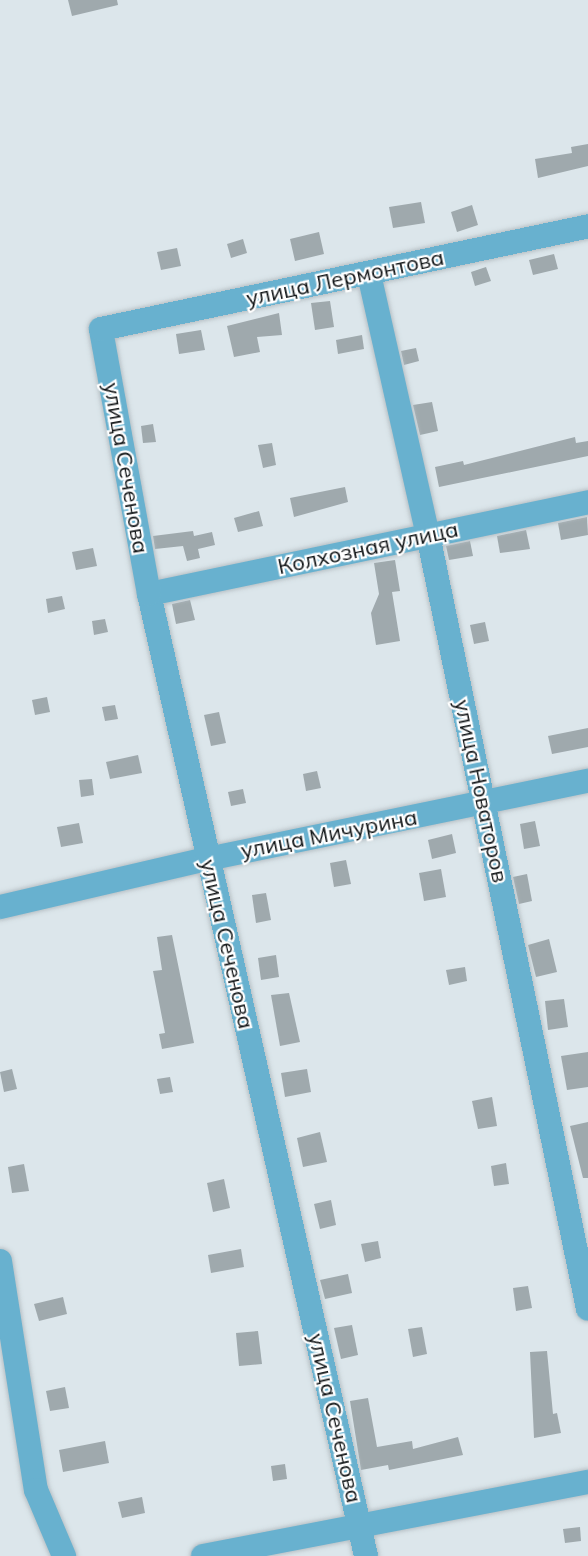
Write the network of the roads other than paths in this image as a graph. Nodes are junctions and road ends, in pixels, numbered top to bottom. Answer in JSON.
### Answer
{"nodes":[{"id":1,"x":588,"y":226,"type":"edge"},
{"id":2,"x":369,"y":274,"type":"junction"},
{"id":3,"x":101,"y":329,"type":"joint"},
{"id":4,"x":588,"y":502,"type":"edge"},
{"id":5,"x":429,"y":536,"type":"junction"},
{"id":6,"x":149,"y":594,"type":"junction"},
{"id":7,"x":588,"y":781,"type":"edge"},
{"id":8,"x":483,"y":803,"type":"junction"},
{"id":9,"x":207,"y":859,"type":"junction"},
{"id":10,"x":0,"y":907,"type":"edge"},
{"id":11,"x":0,"y":1261,"type":"edge"},
{"id":12,"x":588,"y":1309,"type":"edge"},
{"id":13,"x":588,"y":1482,"type":"edge"},
{"id":14,"x":360,"y":1526,"type":"junction"},
{"id":15,"x":64,"y":1556,"type":"edge"},
{"id":16,"x":203,"y":1556,"type":"edge"},
{"id":17,"x":366,"y":1556,"type":"edge"}],
"edges":[{"from":1,"to":2,"type":"street","name":"улица Лермонтова"},
{"from":2,"to":3,"type":"street","name":"улица Лермонтова"},
{"from":2,"to":5,"type":"street","name":"улица Новаторов"},
{"from":3,"to":6,"type":"street","name":"улица Сеченова"},
{"from":4,"to":5,"type":"street","name":"Колхозная улица"},
{"from":5,"to":6,"type":"street","name":"Колхозная улица"},
{"from":5,"to":8,"type":"street","name":"улица Новаторов"},
{"from":6,"to":9,"type":"street","name":"улица Сеченова"},
{"from":7,"to":8,"type":"street","name":"улица Мичурина"},
{"from":8,"to":9,"type":"street","name":"улица Мичурина"},
{"from":8,"to":12,"type":"street","name":"улица Новаторов"},
{"from":9,"to":10,"type":"street","name":"улица Мичурина"},
{"from":9,"to":14,"type":"street","name":"улица Сеченова"},
{"from":11,"to":15,"type":"street"},
{"from":13,"to":14,"type":"street"},
{"from":14,"to":16,"type":"street"},
{"from":14,"to":17,"type":"street","name":"улица Сеченова"}]}
